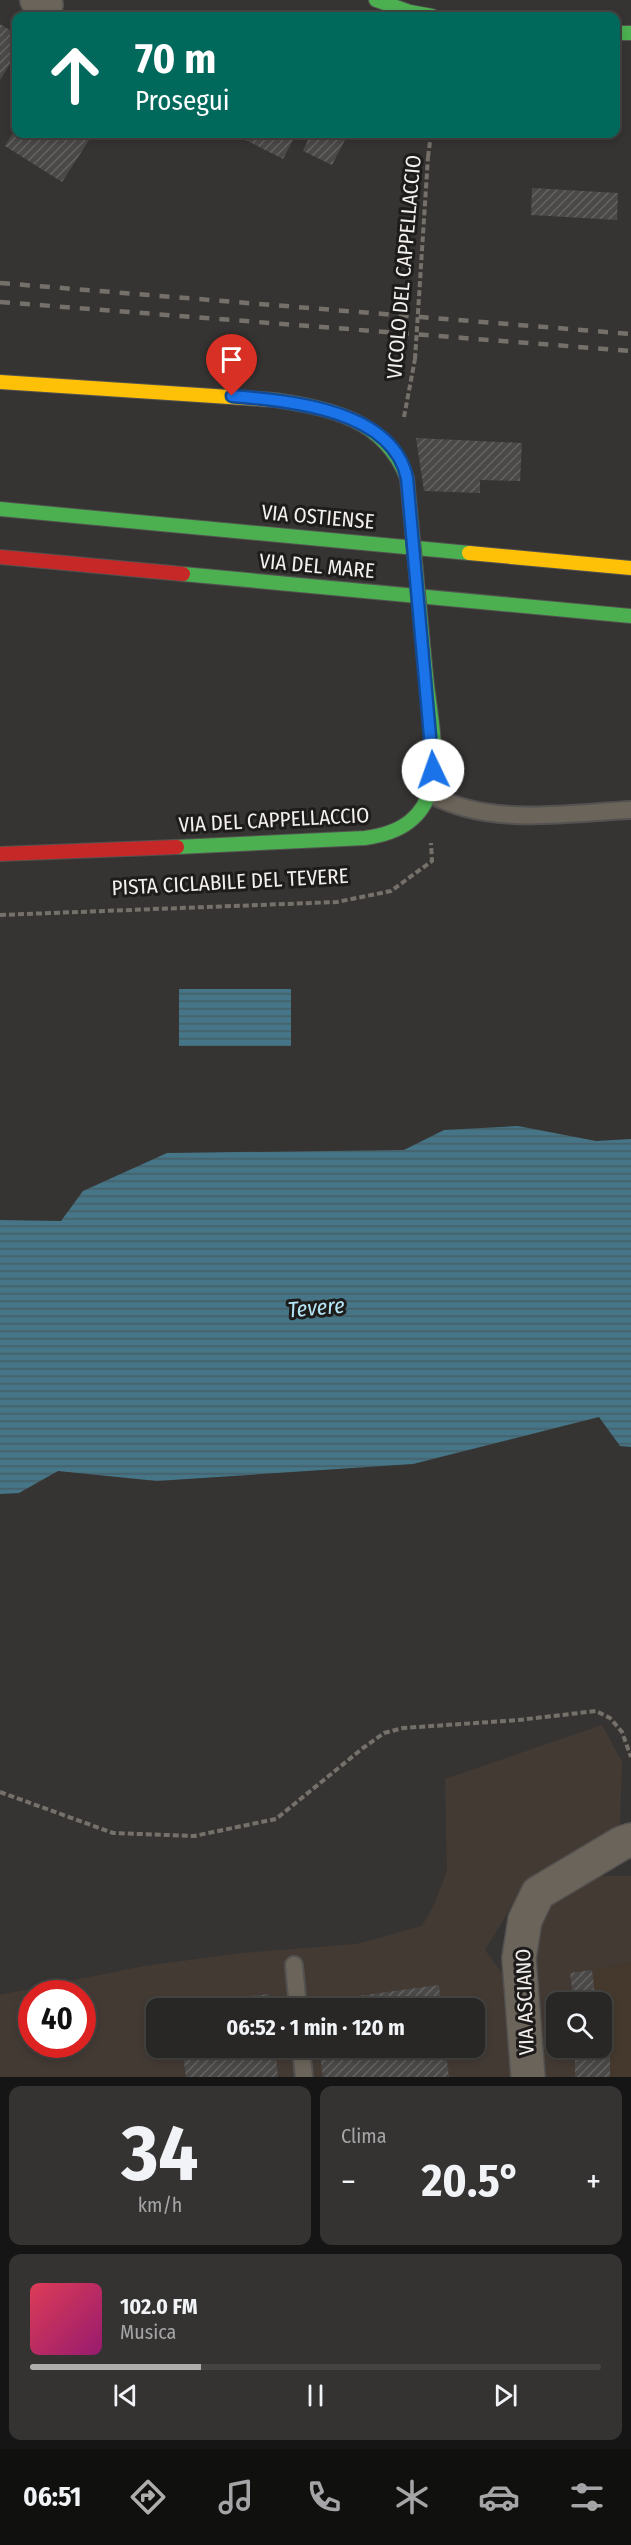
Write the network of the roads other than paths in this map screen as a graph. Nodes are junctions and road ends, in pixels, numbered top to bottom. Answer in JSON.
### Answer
{"nodes":[{"id":1,"x":376,"y":0,"type":"edge"},
{"id":2,"x":410,"y":12,"type":"edge"},
{"id":3,"x":0,"y":382,"type":"edge"},
{"id":4,"x":0,"y":509,"type":"edge"},
{"id":5,"x":0,"y":556,"type":"edge"},
{"id":6,"x":631,"y":568,"type":"edge"},
{"id":7,"x":631,"y":616,"type":"edge"},
{"id":8,"x":430,"y":794,"type":"junction"},
{"id":9,"x":631,"y":810,"type":"edge"},
{"id":10,"x":0,"y":854,"type":"edge"},
{"id":11,"x":631,"y":1840,"type":"edge"},
{"id":12,"x":294,"y":1965,"type":"dead end"},
{"id":13,"x":297,"y":1998,"type":"edge"},
{"id":14,"x":302,"y":2058,"type":"edge"},
{"id":15,"x":304,"y":2077,"type":"edge"},
{"id":16,"x":528,"y":2077,"type":"edge"}],
"edges":[{"from":1,"to":2,"type":"main road"},
{"from":3,"to":8,"type":"main road","name":"VIA DEL CAPPELLACCIO","bridge":true},
{"from":4,"to":6,"type":"main road","name":"VIA OSTIENSE"},
{"from":5,"to":7,"type":"main road","name":"VIA DEL MARE"},
{"from":8,"to":9,"type":"lane"},
{"from":8,"to":10,"type":"main road","name":"VIA DEL CAPPELLACCIO"},
{"from":11,"to":16,"type":"street","name":"VIA ASCIANO"},
{"from":12,"to":13,"type":"lane"},
{"from":14,"to":15,"type":"lane"}]}
